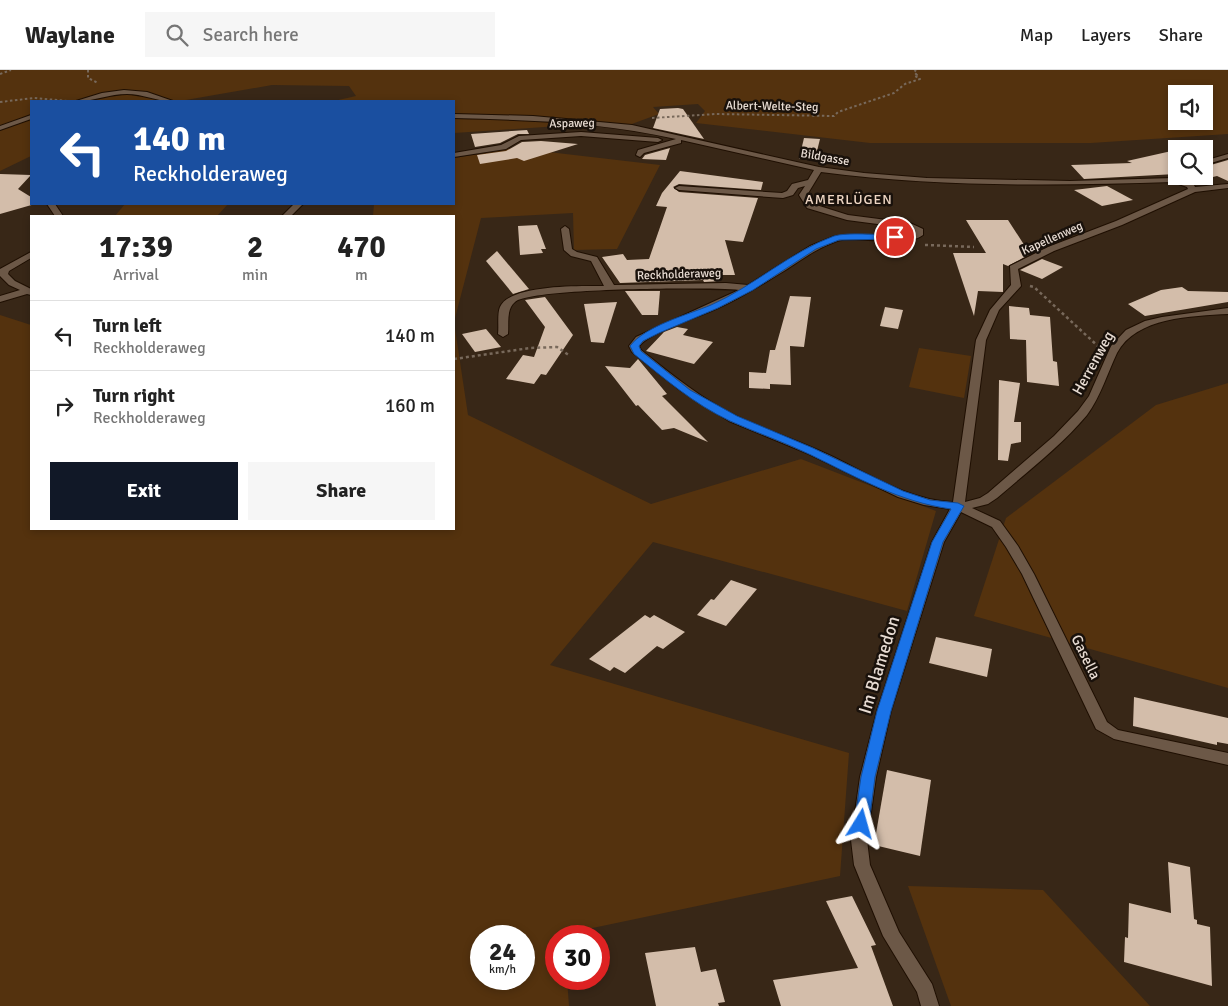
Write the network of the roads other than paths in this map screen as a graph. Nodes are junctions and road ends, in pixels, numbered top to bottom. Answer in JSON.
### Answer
{"nodes":[{"id":1,"x":82,"y":100,"type":"edge"},
{"id":2,"x":168,"y":100,"type":"edge"},
{"id":3,"x":455,"y":116,"type":"edge"},
{"id":4,"x":30,"y":118,"type":"edge"},
{"id":5,"x":0,"y":128,"type":"edge"},
{"id":6,"x":678,"y":140,"type":"junction"},
{"id":7,"x":693,"y":140,"type":"junction"},
{"id":8,"x":455,"y":155,"type":"edge"},
{"id":9,"x":640,"y":155,"type":"dead end"},
{"id":10,"x":1228,"y":156,"type":"edge"},
{"id":11,"x":1213,"y":160,"type":"edge"},
{"id":12,"x":819,"y":169,"type":"junction"},
{"id":13,"x":1168,"y":180,"type":"edge"},
{"id":14,"x":811,"y":182,"type":"junction"},
{"id":15,"x":1190,"y":185,"type":"edge"},
{"id":16,"x":1228,"y":186,"type":"edge"},
{"id":17,"x":679,"y":188,"type":"dead end"},
{"id":18,"x":1194,"y":190,"type":"junction"},
{"id":19,"x":298,"y":205,"type":"edge"},
{"id":20,"x":287,"y":215,"type":"edge"},
{"id":21,"x":565,"y":228,"type":"dead end"},
{"id":22,"x":30,"y":256,"type":"edge"},
{"id":23,"x":750,"y":288,"type":"junction"},
{"id":24,"x":609,"y":289,"type":"junction"},
{"id":25,"x":29,"y":291,"type":"edge"},
{"id":26,"x":0,"y":299,"type":"edge"},
{"id":27,"x":1228,"y":311,"type":"edge"},
{"id":28,"x":503,"y":334,"type":"dead end"},
{"id":29,"x":958,"y":506,"type":"junction"},
{"id":30,"x":1228,"y":759,"type":"edge"},
{"id":31,"x":930,"y":1006,"type":"edge"}],
"edges":[{"from":1,"to":2,"type":"street"},
{"from":3,"to":7,"type":"street","name":"Bildgasse"},
{"from":4,"to":5,"type":"street"},
{"from":6,"to":7,"type":"street","name":"Aspaweg"},
{"from":6,"to":8,"type":"street","name":"Aspaweg"},
{"from":6,"to":9,"type":"street"},
{"from":7,"to":12,"type":"street","name":"Bildgasse"},
{"from":10,"to":11,"type":"street"},
{"from":12,"to":13,"type":"street","name":"Bildgasse"},
{"from":12,"to":14,"type":"street","name":"Reckholderaweg"},
{"from":14,"to":17,"type":"street"},
{"from":14,"to":23,"type":"street","name":"Reckholderaweg"},
{"from":15,"to":18,"type":"street","name":"Bildgasse"},
{"from":16,"to":18,"type":"street"},
{"from":18,"to":29,"type":"street","name":"Kapellenweg"},
{"from":19,"to":20,"type":"street"},
{"from":21,"to":24,"type":"street"},
{"from":22,"to":25,"type":"street"},
{"from":23,"to":24,"type":"street","name":"Reckholderaweg"},
{"from":23,"to":29,"type":"street","name":"Reckholderaweg"},
{"from":24,"to":28,"type":"street","name":"Reckholderaweg"},
{"from":25,"to":26,"type":"street"},
{"from":27,"to":29,"type":"street","name":"Herrenweg"},
{"from":29,"to":30,"type":"street","name":"Gasella"},
{"from":29,"to":31,"type":"street","name":"Im Blamedon"}]}
